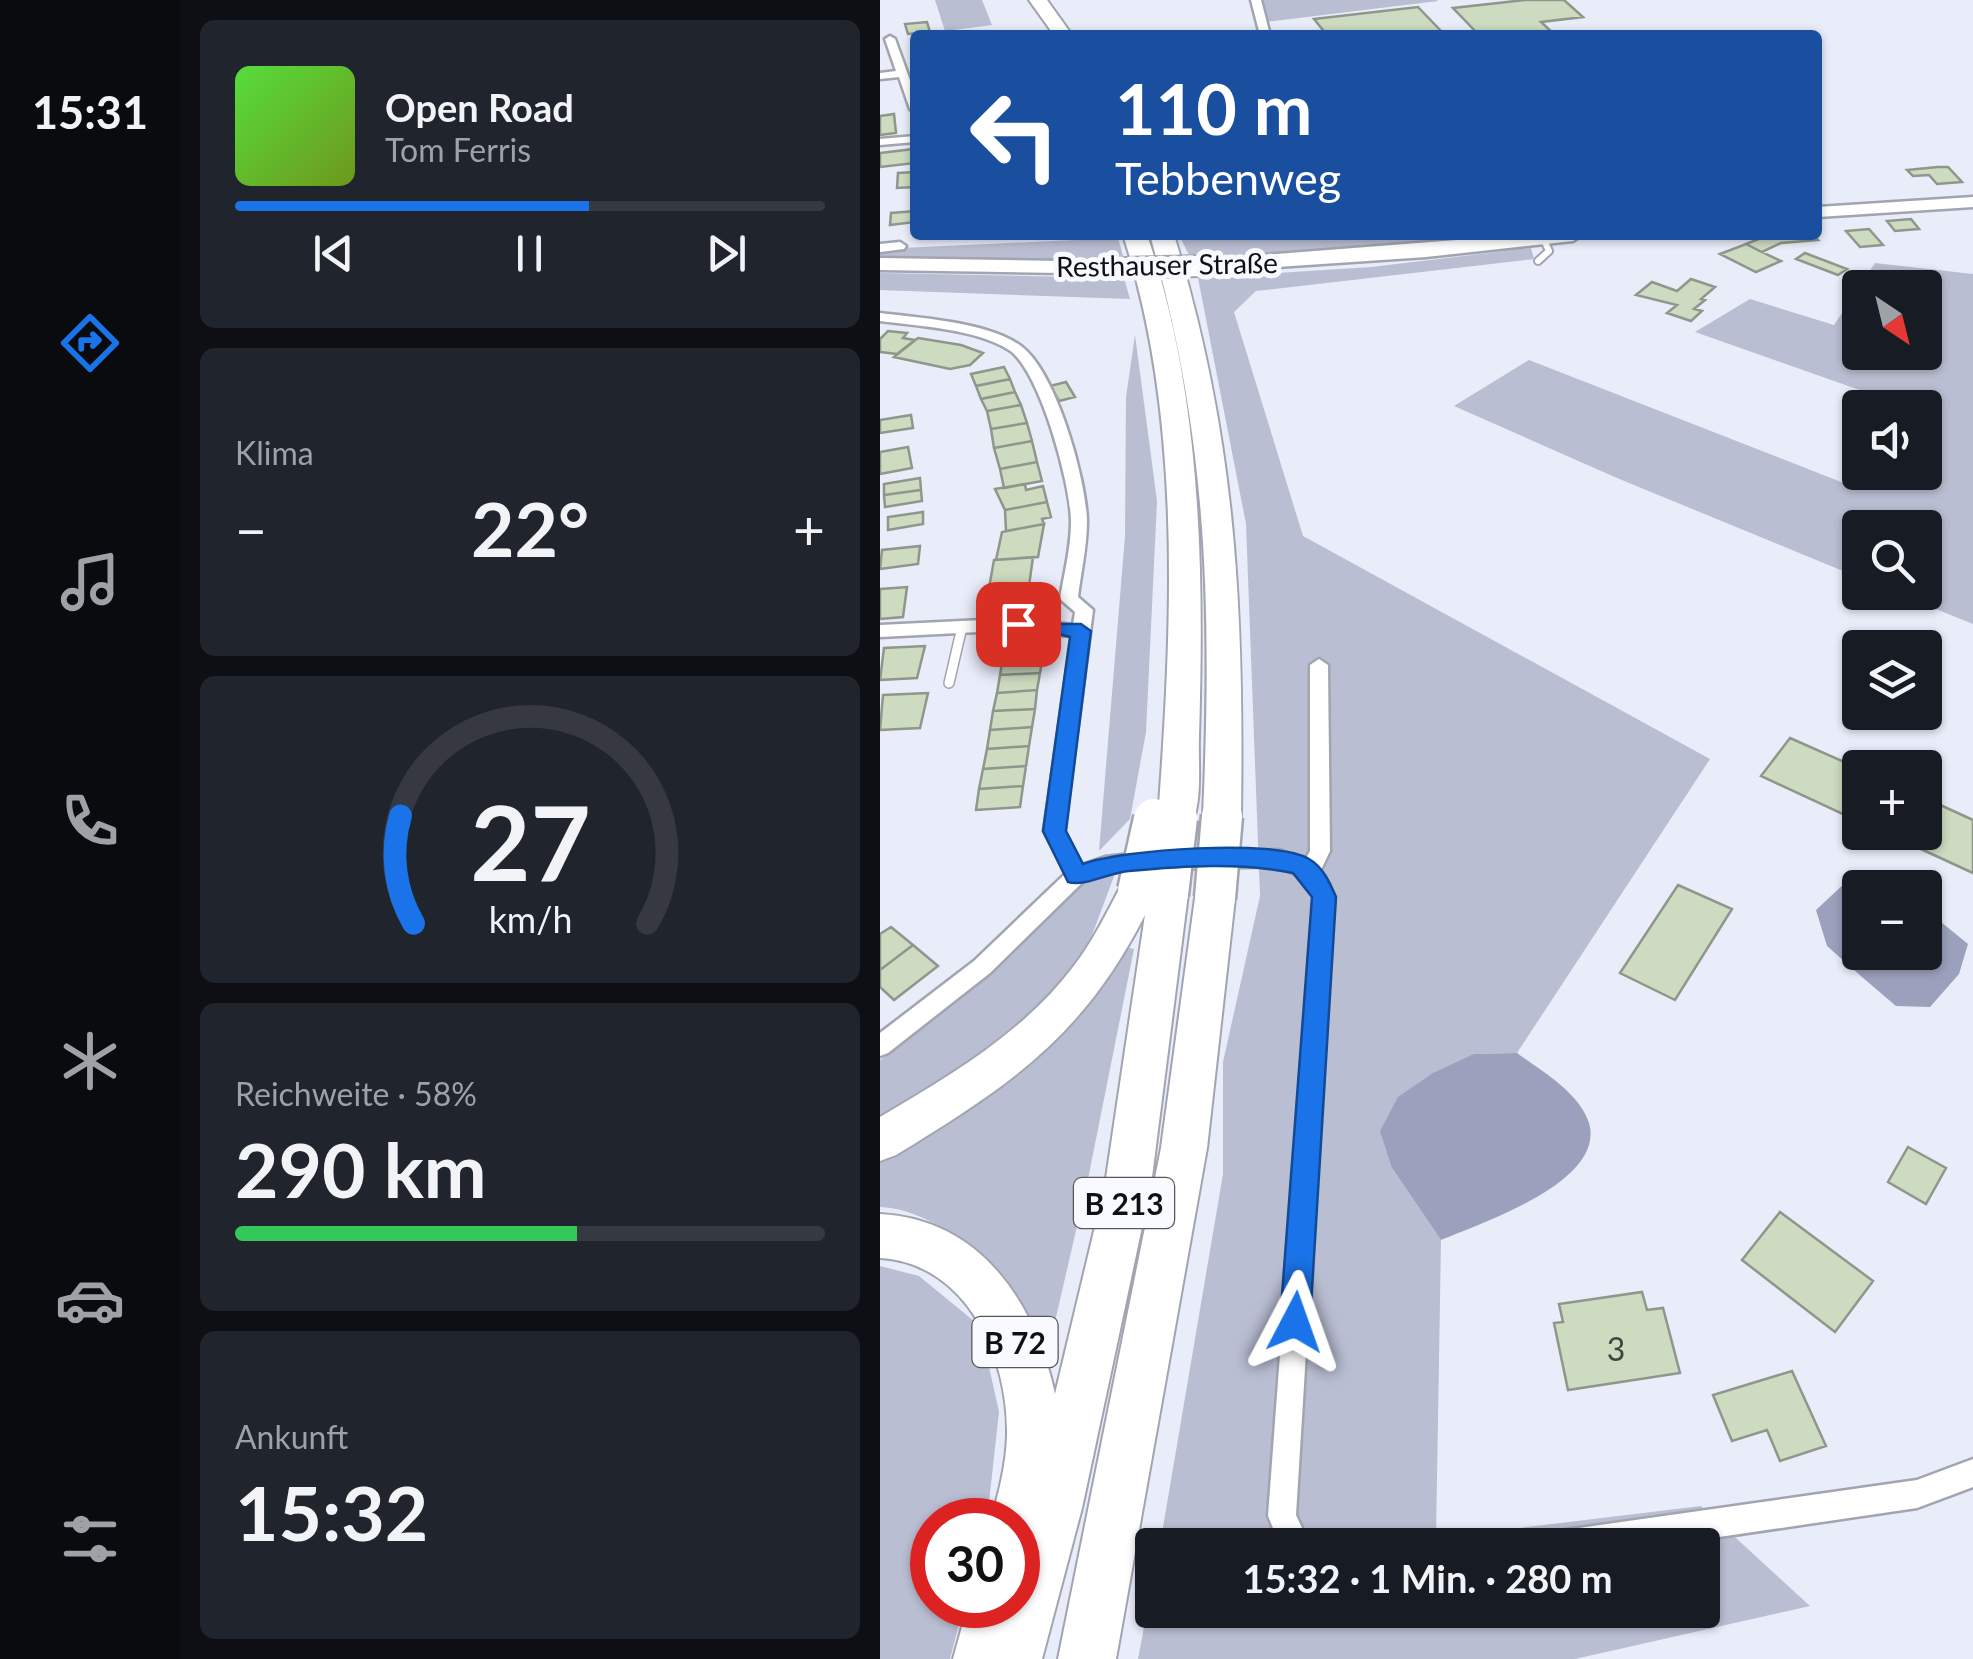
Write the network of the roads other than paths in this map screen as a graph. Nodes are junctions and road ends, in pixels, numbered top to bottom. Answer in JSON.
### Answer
{"nodes":[{"id":1,"x":1015,"y":0,"type":"edge"},
{"id":2,"x":1038,"y":0,"type":"edge"},
{"id":3,"x":1256,"y":0,"type":"edge"},
{"id":4,"x":1036,"y":30,"type":"edge"},
{"id":5,"x":1059,"y":30,"type":"edge"},
{"id":6,"x":1263,"y":30,"type":"edge"},
{"id":7,"x":890,"y":40,"type":"dead end"},
{"id":8,"x":902,"y":74,"type":"junction"},
{"id":9,"x":880,"y":76,"type":"edge"},
{"id":10,"x":910,"y":96,"type":"edge"},
{"id":11,"x":910,"y":139,"type":"edge"},
{"id":12,"x":880,"y":142,"type":"edge"},
{"id":13,"x":1973,"y":202,"type":"edge"},
{"id":14,"x":1822,"y":212,"type":"edge"},
{"id":15,"x":1136,"y":240,"type":"edge"},
{"id":16,"x":1163,"y":240,"type":"edge"},
{"id":17,"x":1496,"y":240,"type":"edge"},
{"id":18,"x":1544,"y":240,"type":"edge"},
{"id":19,"x":1449,"y":242,"type":"edge"},
{"id":20,"x":900,"y":246,"type":"dead end"},
{"id":21,"x":880,"y":248,"type":"edge"},
{"id":22,"x":1538,"y":261,"type":"dead end"},
{"id":23,"x":880,"y":264,"type":"edge"},
{"id":24,"x":880,"y":317,"type":"edge"},
{"id":25,"x":1069,"y":600,"type":"junction"},
{"id":26,"x":1046,"y":623,"type":"junction"},
{"id":27,"x":962,"y":627,"type":"junction"},
{"id":28,"x":880,"y":631,"type":"edge"},
{"id":29,"x":1081,"y":631,"type":"junction"},
{"id":30,"x":1318,"y":665,"type":"dead end"},
{"id":31,"x":949,"y":683,"type":"dead end"},
{"id":32,"x":1310,"y":874,"type":"junction"},
{"id":33,"x":1077,"y":875,"type":"junction"},
{"id":34,"x":1153,"y":893,"type":"junction"},
{"id":35,"x":883,"y":1040,"type":"edge"},
{"id":36,"x":880,"y":1142,"type":"edge"},
{"id":37,"x":880,"y":1236,"type":"edge"},
{"id":38,"x":1973,"y":1474,"type":"edge"},
{"id":39,"x":1024,"y":1498,"type":"edge"},
{"id":40,"x":1288,"y":1528,"type":"edge"},
{"id":41,"x":1682,"y":1528,"type":"edge"},
{"id":42,"x":990,"y":1628,"type":"edge"},
{"id":43,"x":982,"y":1659,"type":"edge"},
{"id":44,"x":1014,"y":1659,"type":"edge"},
{"id":45,"x":1087,"y":1659,"type":"edge"}],
"edges":[{"from":1,"to":4,"type":"highway"},
{"from":2,"to":5,"type":"highway"},
{"from":3,"to":6,"type":"street"},
{"from":7,"to":8,"type":"street"},
{"from":8,"to":9,"type":"street"},
{"from":8,"to":10,"type":"street"},
{"from":11,"to":12,"type":"street"},
{"from":13,"to":14,"type":"street"},
{"from":15,"to":34,"type":"highway","number":"B 213","bridge":true},
{"from":16,"to":45,"type":"highway","number":"B 213","bridge":true},
{"from":17,"to":19,"type":"street","name":"Resthauser Straße"},
{"from":18,"to":22,"type":"lane"},
{"from":19,"to":23,"type":"street","name":"Resthauser Straße","bridge":true},
{"from":20,"to":21,"type":"street"},
{"from":24,"to":25,"type":"street"},
{"from":25,"to":26,"type":"street"},
{"from":25,"to":29,"type":"street"},
{"from":26,"to":27,"type":"street"},
{"from":26,"to":29,"type":"street"},
{"from":27,"to":28,"type":"street"},
{"from":27,"to":31,"type":"lane"},
{"from":29,"to":33,"type":"street"},
{"from":30,"to":32,"type":"street"},
{"from":32,"to":33,"type":"street"},
{"from":32,"to":40,"type":"street"},
{"from":33,"to":35,"type":"street"},
{"from":34,"to":36,"type":"highway","number":"B 213"},
{"from":34,"to":44,"type":"highway","number":"B 213"},
{"from":37,"to":39,"type":"highway","number":"B 72"},
{"from":38,"to":41,"type":"street"},
{"from":42,"to":43,"type":"highway"}]}
